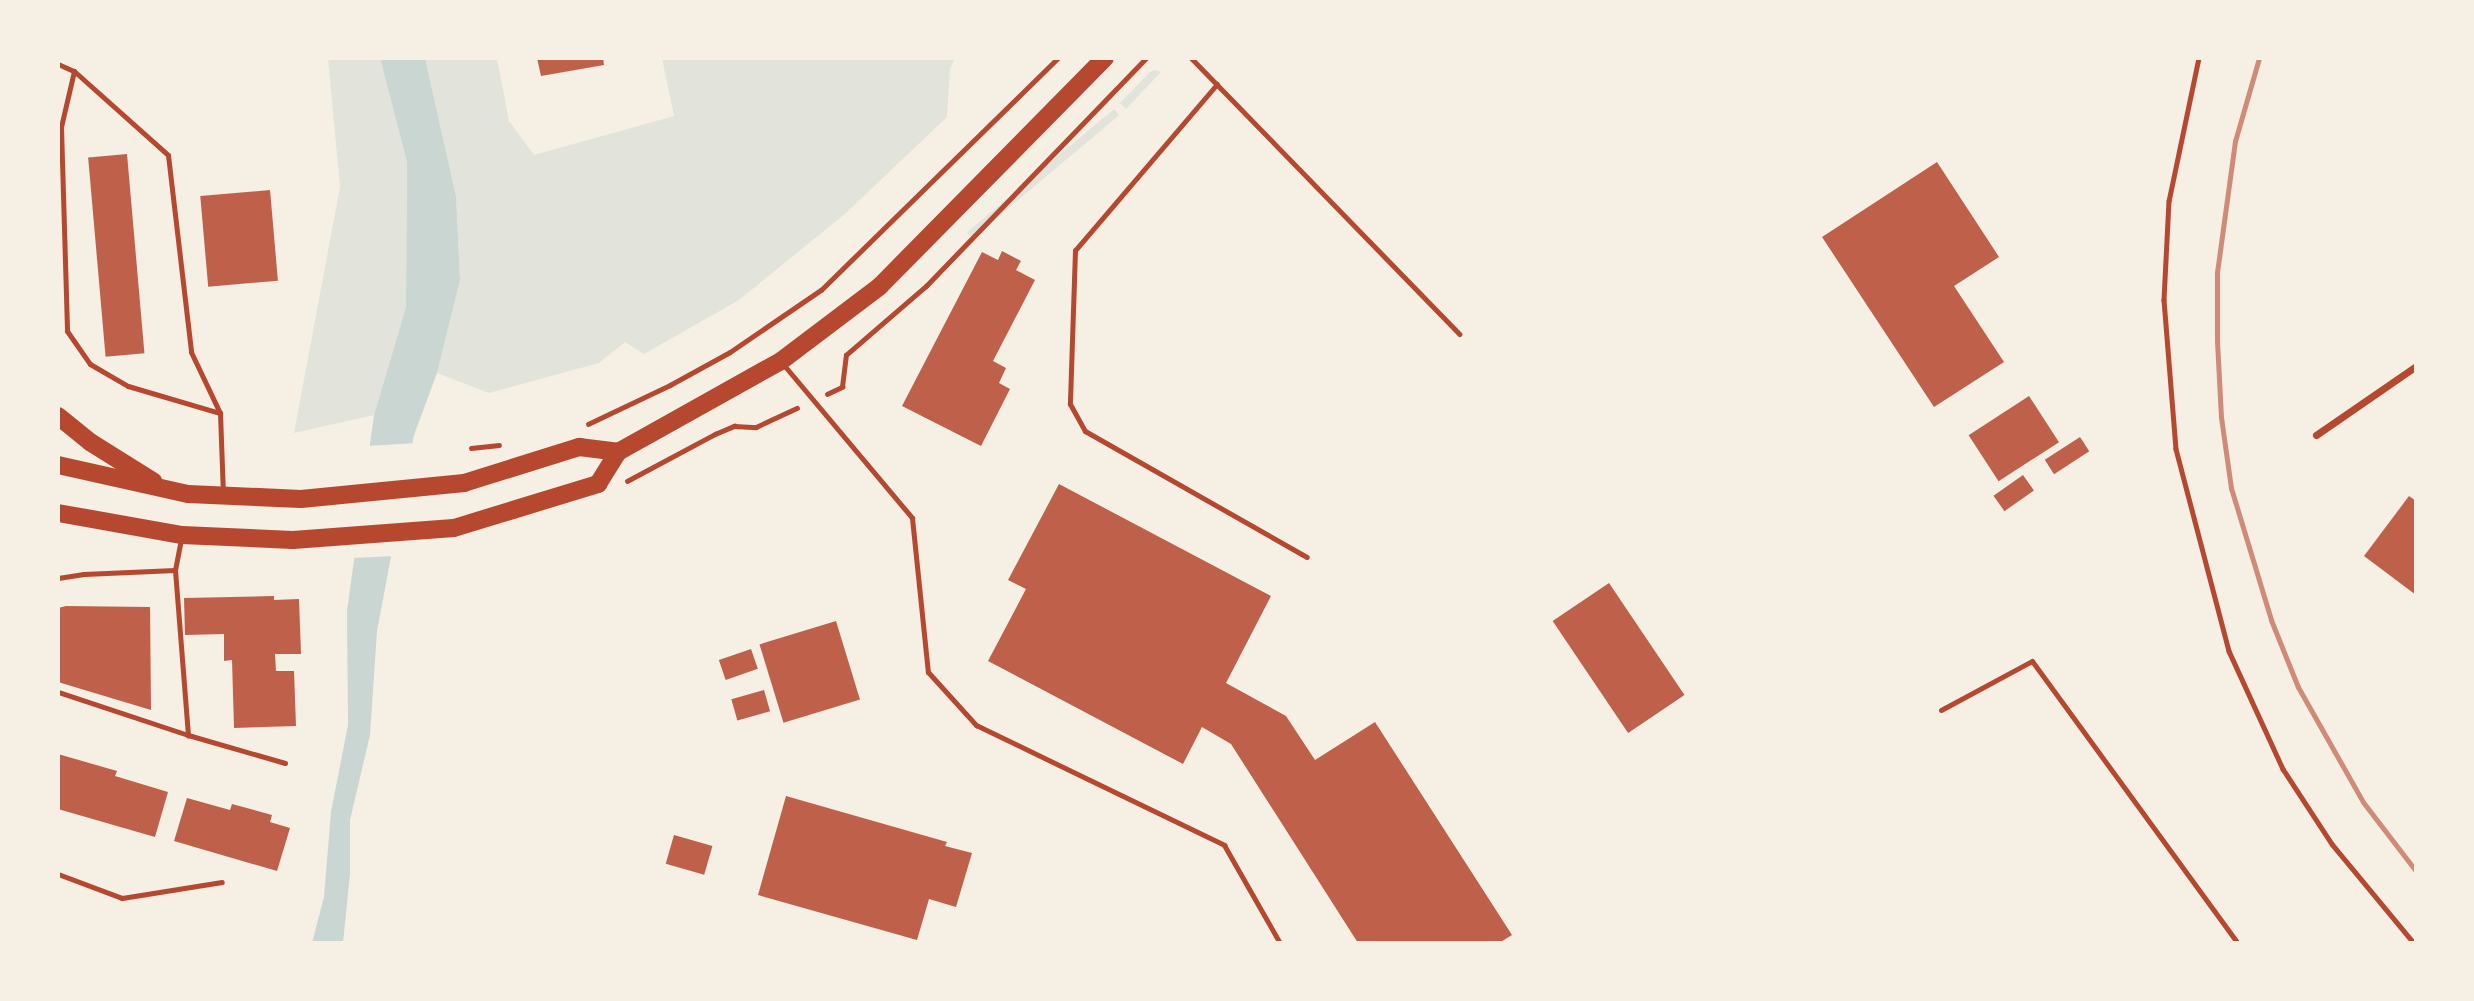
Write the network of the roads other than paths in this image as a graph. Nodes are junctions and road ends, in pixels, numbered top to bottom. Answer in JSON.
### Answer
{"nodes":[{"id":1,"x":1105,"y":58,"type":"edge"},
{"id":2,"x":1191,"y":58,"type":"edge"},
{"id":3,"x":58,"y":64,"type":"edge"},
{"id":4,"x":74,"y":71,"type":"junction"},
{"id":5,"x":1217,"y":85,"type":"junction"},
{"id":6,"x":1459,"y":334,"type":"dead end"},
{"id":7,"x":781,"y":361,"type":"junction"},
{"id":8,"x":2416,"y":366,"type":"edge"},
{"id":9,"x":220,"y":413,"type":"junction"},
{"id":10,"x":58,"y":416,"type":"edge"},
{"id":11,"x":2316,"y":435,"type":"dead end"},
{"id":12,"x":618,"y":452,"type":"junction"},
{"id":13,"x":58,"y":464,"type":"edge"},
{"id":14,"x":166,"y":489,"type":"junction"},
{"id":15,"x":223,"y":496,"type":"junction"},
{"id":16,"x":58,"y":513,"type":"edge"},
{"id":17,"x":182,"y":535,"type":"junction"},
{"id":18,"x":1307,"y":557,"type":"dead end"},
{"id":19,"x":175,"y":570,"type":"junction"},
{"id":20,"x":58,"y":578,"type":"edge"},
{"id":21,"x":58,"y":692,"type":"edge"},
{"id":22,"x":1941,"y":710,"type":"dead end"},
{"id":23,"x":188,"y":735,"type":"junction"},
{"id":24,"x":285,"y":763,"type":"dead end"},
{"id":25,"x":58,"y":874,"type":"edge"},
{"id":26,"x":222,"y":883,"type":"dead end"},
{"id":27,"x":1280,"y":943,"type":"edge"},
{"id":28,"x":2238,"y":943,"type":"edge"}],
"edges":[{"from":1,"to":7,"type":"main road"},
{"from":2,"to":5,"type":"lane"},
{"from":3,"to":4,"type":"lane"},
{"from":4,"to":9,"type":"lane"},
{"from":4,"to":9,"type":"lane"},
{"from":5,"to":6,"type":"lane"},
{"from":5,"to":18,"type":"lane"},
{"from":7,"to":12,"type":"main road"},
{"from":7,"to":27,"type":"lane"},
{"from":8,"to":11,"type":"street"},
{"from":9,"to":15,"type":"lane"},
{"from":10,"to":14,"type":"main road"},
{"from":12,"to":15,"type":"main road"},
{"from":12,"to":17,"type":"main road"},
{"from":13,"to":14,"type":"main road"},
{"from":14,"to":15,"type":"main road"},
{"from":16,"to":17,"type":"main road"},
{"from":17,"to":19,"type":"lane"},
{"from":19,"to":20,"type":"lane"},
{"from":19,"to":23,"type":"lane"},
{"from":21,"to":23,"type":"lane"},
{"from":22,"to":28,"type":"lane"},
{"from":23,"to":24,"type":"lane"},
{"from":25,"to":26,"type":"lane"}]}
